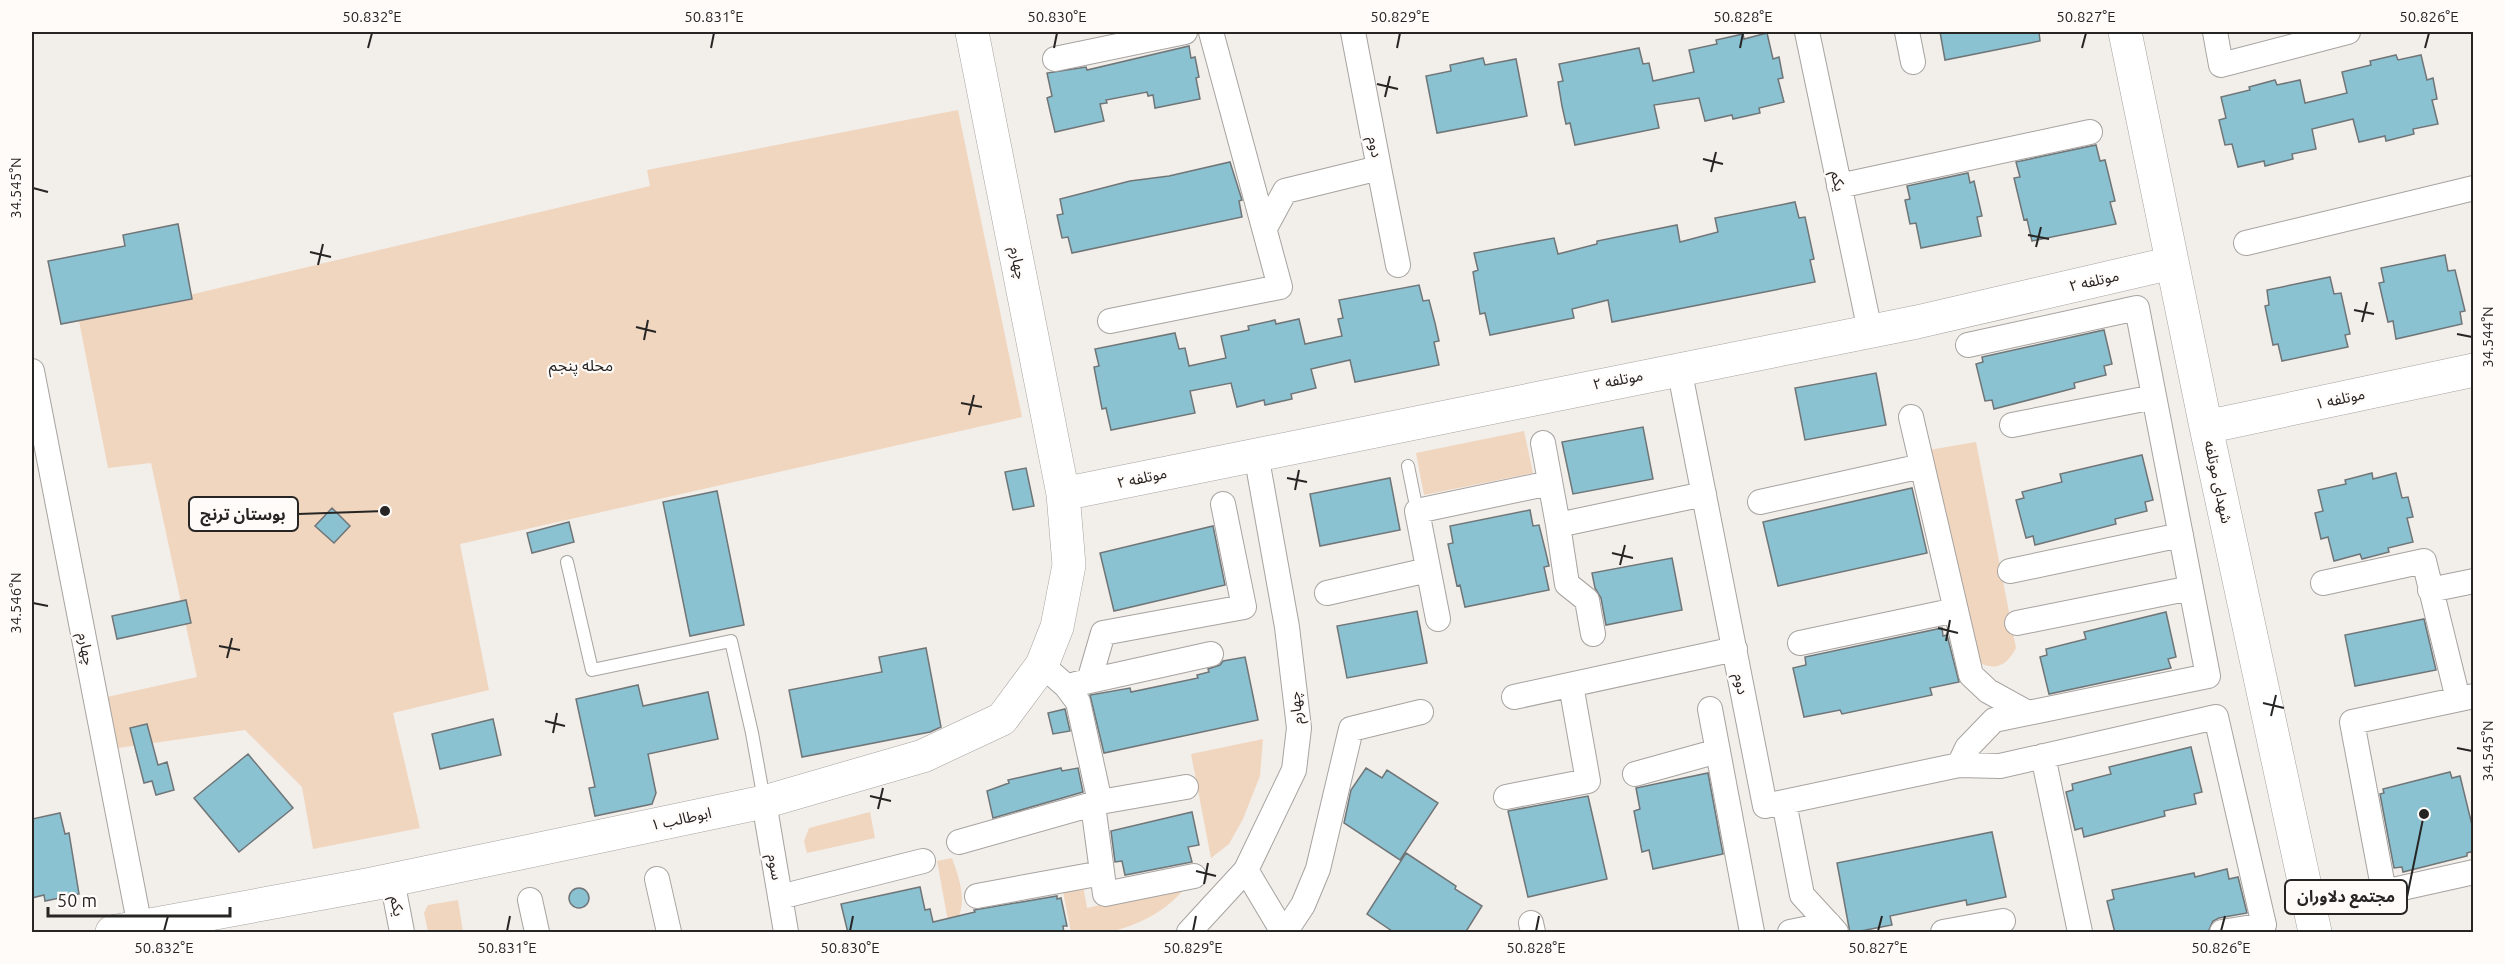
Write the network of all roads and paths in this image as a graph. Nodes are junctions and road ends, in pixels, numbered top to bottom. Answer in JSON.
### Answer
{"nodes":[{"id":1,"x":972,"y":32,"type":"edge"},
{"id":2,"x":1185,"y":32,"type":"edge"},
{"id":3,"x":1211,"y":32,"type":"edge"},
{"id":4,"x":1353,"y":32,"type":"edge"},
{"id":5,"x":1807,"y":32,"type":"edge"},
{"id":6,"x":1907,"y":32,"type":"edge"},
{"id":7,"x":2125,"y":32,"type":"edge"},
{"id":8,"x":2215,"y":32,"type":"edge"},
{"id":9,"x":2348,"y":32,"type":"edge"},
{"id":10,"x":1055,"y":59,"type":"dead end"},
{"id":11,"x":1913,"y":62,"type":"dead end"},
{"id":12,"x":2090,"y":132,"type":"dead end"},
{"id":13,"x":1379,"y":168,"type":"junction"},
{"id":14,"x":1839,"y":186,"type":"junction"},
{"id":15,"x":2474,"y":188,"type":"edge"},
{"id":16,"x":1265,"y":228,"type":"junction"},
{"id":17,"x":2246,"y":243,"type":"dead end"},
{"id":18,"x":2172,"y":263,"type":"junction"},
{"id":19,"x":1398,"y":265,"type":"dead end"},
{"id":20,"x":1110,"y":321,"type":"dead end"},
{"id":21,"x":1870,"y":331,"type":"junction"},
{"id":22,"x":1968,"y":345,"type":"dead end"},
{"id":23,"x":1679,"y":368,"type":"junction"},
{"id":24,"x":2474,"y":370,"type":"edge"},
{"id":25,"x":32,"y":372,"type":"edge"},
{"id":26,"x":2154,"y":397,"type":"junction"},
{"id":27,"x":1911,"y":417,"type":"dead end"},
{"id":28,"x":2012,"y":425,"type":"dead end"},
{"id":29,"x":2206,"y":427,"type":"junction"},
{"id":30,"x":1543,"y":443,"type":"dead end"},
{"id":31,"x":1256,"y":454,"type":"junction"},
{"id":32,"x":1408,"y":466,"type":"dead end"},
{"id":33,"x":1922,"y":466,"type":"junction"},
{"id":34,"x":1550,"y":483,"type":"junction"},
{"id":35,"x":1063,"y":494,"type":"junction"},
{"id":36,"x":1704,"y":494,"type":"junction"},
{"id":37,"x":1760,"y":502,"type":"dead end"},
{"id":38,"x":1223,"y":504,"type":"dead end"},
{"id":39,"x":1417,"y":511,"type":"junction"},
{"id":40,"x":1558,"y":525,"type":"junction"},
{"id":41,"x":2181,"y":535,"type":"junction"},
{"id":42,"x":567,"y":562,"type":"dead end"},
{"id":43,"x":1428,"y":570,"type":"junction"},
{"id":44,"x":2010,"y":571,"type":"dead end"},
{"id":45,"x":2474,"y":581,"type":"edge"},
{"id":46,"x":2323,"y":583,"type":"dead end"},
{"id":47,"x":2191,"y":588,"type":"junction"},
{"id":48,"x":2430,"y":590,"type":"junction"},
{"id":49,"x":1327,"y":593,"type":"dead end"},
{"id":50,"x":1956,"y":610,"type":"junction"},
{"id":51,"x":1438,"y":619,"type":"dead end"},
{"id":52,"x":2017,"y":623,"type":"dead end"},
{"id":53,"x":1593,"y":634,"type":"dead end"},
{"id":54,"x":1800,"y":643,"type":"dead end"},
{"id":55,"x":1735,"y":649,"type":"junction"},
{"id":56,"x":1211,"y":654,"type":"dead end"},
{"id":57,"x":1042,"y":665,"type":"junction"},
{"id":58,"x":1089,"y":681,"type":"junction"},
{"id":59,"x":1571,"y":685,"type":"junction"},
{"id":60,"x":1066,"y":686,"type":"junction"},
{"id":61,"x":1514,"y":697,"type":"dead end"},
{"id":62,"x":2466,"y":698,"type":"edge"},
{"id":63,"x":1710,"y":709,"type":"dead end"},
{"id":64,"x":1421,"y":712,"type":"dead end"},
{"id":65,"x":2028,"y":713,"type":"junction"},
{"id":66,"x":1718,"y":751,"type":"junction"},
{"id":67,"x":2043,"y":756,"type":"junction"},
{"id":68,"x":1959,"y":765,"type":"junction"},
{"id":69,"x":1635,"y":774,"type":"dead end"},
{"id":70,"x":1186,"y":787,"type":"dead end"},
{"id":71,"x":1506,"y":797,"type":"dead end"},
{"id":72,"x":764,"y":802,"type":"junction"},
{"id":73,"x":1784,"y":802,"type":"junction"},
{"id":74,"x":1096,"y":804,"type":"junction"},
{"id":75,"x":959,"y":842,"type":"dead end"},
{"id":76,"x":923,"y":861,"type":"dead end"},
{"id":77,"x":1246,"y":870,"type":"junction"},
{"id":78,"x":2474,"y":872,"type":"edge"},
{"id":79,"x":1102,"y":873,"type":"junction"},
{"id":80,"x":1194,"y":876,"type":"dead end"},
{"id":81,"x":657,"y":879,"type":"dead end"},
{"id":82,"x":392,"y":880,"type":"junction"},
{"id":83,"x":977,"y":896,"type":"dead end"},
{"id":84,"x":780,"y":897,"type":"junction"},
{"id":85,"x":530,"y":900,"type":"dead end"},
{"id":86,"x":2003,"y":921,"type":"dead end"},
{"id":87,"x":1833,"y":928,"type":"edge"},
{"id":88,"x":131,"y":931,"type":"edge"},
{"id":89,"x":402,"y":933,"type":"edge"},
{"id":90,"x":537,"y":933,"type":"edge"},
{"id":91,"x":669,"y":933,"type":"edge"},
{"id":92,"x":786,"y":933,"type":"edge"},
{"id":93,"x":1189,"y":933,"type":"edge"},
{"id":94,"x":1284,"y":933,"type":"edge"},
{"id":95,"x":1752,"y":933,"type":"edge"},
{"id":96,"x":1790,"y":933,"type":"edge"},
{"id":97,"x":1943,"y":933,"type":"edge"},
{"id":98,"x":2080,"y":933,"type":"edge"},
{"id":99,"x":2222,"y":933,"type":"edge"},
{"id":100,"x":2315,"y":933,"type":"edge"}],
"edges":[{"from":1,"to":35,"type":"street","name":"چهارم"},
{"from":2,"to":10,"type":"street"},
{"from":3,"to":16,"type":"street"},
{"from":4,"to":13,"type":"street","name":"دوم"},
{"from":5,"to":14,"type":"street","name":"یکم"},
{"from":6,"to":11,"type":"street"},
{"from":7,"to":18,"type":"street","name":"شهدای موتلفه"},
{"from":8,"to":9,"type":"street"},
{"from":12,"to":14,"type":"street"},
{"from":13,"to":16,"type":"street","name":"دوم"},
{"from":13,"to":19,"type":"street"},
{"from":14,"to":21,"type":"street","name":"یکم"},
{"from":15,"to":17,"type":"street"},
{"from":16,"to":20,"type":"street"},
{"from":18,"to":21,"type":"street","name":"موتلفه ۲"},
{"from":18,"to":29,"type":"street","name":"شهدای موتلفه"},
{"from":21,"to":23,"type":"street","name":"موتلفه ۲"},
{"from":22,"to":26,"type":"street"},
{"from":23,"to":31,"type":"street","name":"موتلفه ۲"},
{"from":23,"to":36,"type":"street","name":"دوم"},
{"from":24,"to":29,"type":"street","name":"موتلفه ۱"},
{"from":25,"to":88,"type":"street","name":"چهارم"},
{"from":26,"to":28,"type":"street"},
{"from":26,"to":41,"type":"street"},
{"from":27,"to":33,"type":"street"},
{"from":29,"to":100,"type":"street","name":"شهدای موتلفه"},
{"from":30,"to":34,"type":"street"},
{"from":31,"to":35,"type":"street","name":"موتلفه ۲"},
{"from":31,"to":77,"type":"street","name":"چهارم"},
{"from":32,"to":39,"type":"lane"},
{"from":33,"to":37,"type":"street"},
{"from":33,"to":50,"type":"street"},
{"from":34,"to":39,"type":"street"},
{"from":34,"to":40,"type":"street"},
{"from":35,"to":57,"type":"street","name":"ابوطالب ۱"},
{"from":36,"to":40,"type":"street"},
{"from":36,"to":55,"type":"street","name":"دوم"},
{"from":38,"to":58,"type":"street"},
{"from":39,"to":43,"type":"street"},
{"from":40,"to":53,"type":"street"},
{"from":41,"to":44,"type":"street"},
{"from":41,"to":47,"type":"street"},
{"from":42,"to":72,"type":"lane"},
{"from":43,"to":49,"type":"street"},
{"from":43,"to":51,"type":"street"},
{"from":45,"to":48,"type":"street"},
{"from":46,"to":48,"type":"street"},
{"from":47,"to":52,"type":"street"},
{"from":47,"to":65,"type":"street"},
{"from":48,"to":62,"type":"street"},
{"from":50,"to":54,"type":"street"},
{"from":50,"to":65,"type":"street"},
{"from":55,"to":59,"type":"street"},
{"from":55,"to":73,"type":"street","name":"دوم"},
{"from":56,"to":58,"type":"street"},
{"from":57,"to":60,"type":"street"},
{"from":57,"to":72,"type":"street","name":"ابوطالب ۱"},
{"from":58,"to":60,"type":"street"},
{"from":59,"to":61,"type":"street"},
{"from":59,"to":71,"type":"street"},
{"from":60,"to":74,"type":"street"},
{"from":62,"to":78,"type":"street"},
{"from":63,"to":66,"type":"street"},
{"from":64,"to":94,"type":"street"},
{"from":65,"to":68,"type":"street"},
{"from":66,"to":69,"type":"street"},
{"from":66,"to":95,"type":"street"},
{"from":67,"to":68,"type":"street","name":"دوم"},
{"from":67,"to":98,"type":"street"},
{"from":67,"to":99,"type":"street","name":"دوم"},
{"from":68,"to":73,"type":"street","name":"دوم"},
{"from":70,"to":74,"type":"street"},
{"from":72,"to":82,"type":"street","name":"ابوطالب ۱"},
{"from":72,"to":84,"type":"street","name":"سوم"},
{"from":73,"to":87,"type":"street"},
{"from":74,"to":75,"type":"street"},
{"from":74,"to":79,"type":"street"},
{"from":76,"to":84,"type":"street"},
{"from":77,"to":93,"type":"street","name":"چهارم"},
{"from":77,"to":94,"type":"street"},
{"from":79,"to":80,"type":"street"},
{"from":79,"to":83,"type":"street"},
{"from":81,"to":91,"type":"street"},
{"from":82,"to":88,"type":"street","name":"ابوطالب ۱"},
{"from":82,"to":89,"type":"street","name":"یکم"},
{"from":84,"to":92,"type":"street","name":"سوم"},
{"from":85,"to":90,"type":"street"},
{"from":86,"to":97,"type":"street"},
{"from":87,"to":96,"type":"street"}]}
